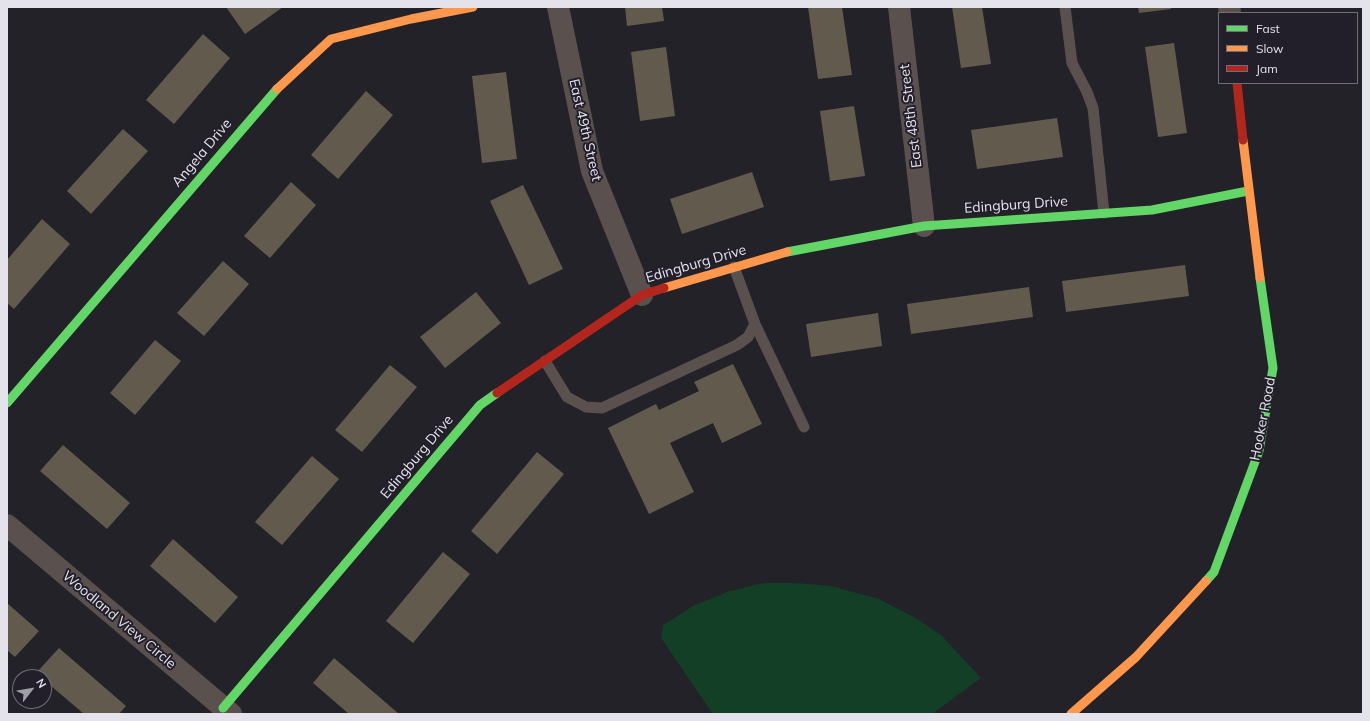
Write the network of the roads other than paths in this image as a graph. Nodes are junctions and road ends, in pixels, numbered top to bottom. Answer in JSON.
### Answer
{"nodes":[{"id":1,"x":473,"y":7,"type":"edge"},
{"id":2,"x":558,"y":7,"type":"edge"},
{"id":3,"x":899,"y":7,"type":"edge"},
{"id":4,"x":1065,"y":7,"type":"edge"},
{"id":5,"x":1237,"y":84,"type":"edge"},
{"id":6,"x":1248,"y":191,"type":"junction"},
{"id":7,"x":1104,"y":213,"type":"junction"},
{"id":8,"x":924,"y":226,"type":"junction"},
{"id":9,"x":734,"y":267,"type":"junction"},
{"id":10,"x":642,"y":295,"type":"junction"},
{"id":11,"x":756,"y":324,"type":"junction"},
{"id":12,"x":545,"y":361,"type":"junction"},
{"id":13,"x":7,"y":403,"type":"edge"},
{"id":14,"x":804,"y":427,"type":"dead end"},
{"id":15,"x":7,"y":525,"type":"edge"},
{"id":16,"x":227,"y":711,"type":"edge"},
{"id":17,"x":1071,"y":714,"type":"edge"}],
"edges":[{"from":1,"to":13,"type":"street","name":"Angela Drive"},
{"from":2,"to":10,"type":"street","name":"East 49th Street"},
{"from":3,"to":8,"type":"street","name":"East 48th Street"},
{"from":4,"to":7,"type":"lane"},
{"from":5,"to":6,"type":"street","name":"Hooker Road"},
{"from":6,"to":7,"type":"street","name":"Edingburg Drive"},
{"from":6,"to":17,"type":"street","name":"Hooker Road"},
{"from":7,"to":8,"type":"street","name":"Edingburg Drive"},
{"from":8,"to":9,"type":"street","name":"Edingburg Drive"},
{"from":9,"to":10,"type":"street","name":"Edingburg Drive"},
{"from":9,"to":11,"type":"lane"},
{"from":10,"to":12,"type":"street","name":"Edingburg Drive"},
{"from":11,"to":12,"type":"lane"},
{"from":11,"to":14,"type":"lane"},
{"from":12,"to":16,"type":"street","name":"Edingburg Drive"},
{"from":15,"to":16,"type":"street","name":"Woodland View Circle"}]}
